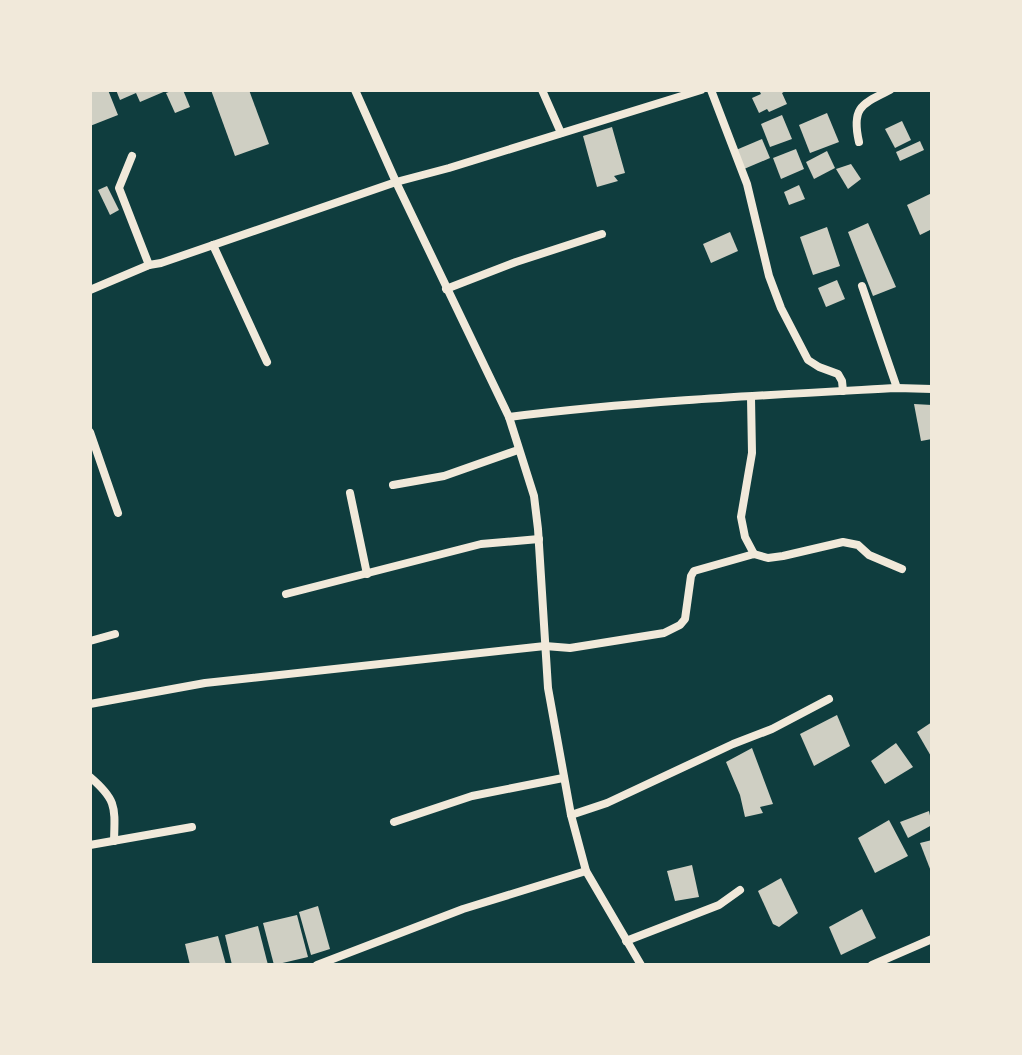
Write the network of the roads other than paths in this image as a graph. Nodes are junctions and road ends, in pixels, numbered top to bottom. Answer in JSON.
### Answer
{"nodes":[{"id":1,"x":355,"y":90,"type":"edge"},
{"id":2,"x":542,"y":90,"type":"edge"},
{"id":3,"x":701,"y":90,"type":"edge"},
{"id":4,"x":711,"y":90,"type":"edge"},
{"id":5,"x":890,"y":90,"type":"edge"},
{"id":6,"x":561,"y":133,"type":"junction"},
{"id":7,"x":859,"y":142,"type":"dead end"},
{"id":8,"x":132,"y":156,"type":"dead end"},
{"id":9,"x":396,"y":182,"type":"junction"},
{"id":10,"x":602,"y":234,"type":"dead end"},
{"id":11,"x":213,"y":245,"type":"junction"},
{"id":12,"x":149,"y":265,"type":"junction"},
{"id":13,"x":862,"y":286,"type":"dead end"},
{"id":14,"x":446,"y":289,"type":"junction"},
{"id":15,"x":90,"y":290,"type":"edge"},
{"id":16,"x":267,"y":362,"type":"dead end"},
{"id":17,"x":897,"y":388,"type":"junction"},
{"id":18,"x":932,"y":389,"type":"edge"},
{"id":19,"x":843,"y":391,"type":"junction"},
{"id":20,"x":751,"y":398,"type":"junction"},
{"id":21,"x":509,"y":417,"type":"junction"},
{"id":22,"x":90,"y":432,"type":"edge"},
{"id":23,"x":518,"y":450,"type":"junction"},
{"id":24,"x":393,"y":485,"type":"dead end"},
{"id":25,"x":350,"y":493,"type":"dead end"},
{"id":26,"x":118,"y":513,"type":"dead end"},
{"id":27,"x":539,"y":539,"type":"junction"},
{"id":28,"x":754,"y":554,"type":"junction"},
{"id":29,"x":902,"y":569,"type":"dead end"},
{"id":30,"x":367,"y":574,"type":"junction"},
{"id":31,"x":286,"y":594,"type":"dead end"},
{"id":32,"x":115,"y":634,"type":"dead end"},
{"id":33,"x":90,"y":641,"type":"edge"},
{"id":34,"x":545,"y":646,"type":"junction"},
{"id":35,"x":829,"y":699,"type":"dead end"},
{"id":36,"x":90,"y":704,"type":"edge"},
{"id":37,"x":90,"y":777,"type":"edge"},
{"id":38,"x":563,"y":778,"type":"junction"},
{"id":39,"x":571,"y":815,"type":"junction"},
{"id":40,"x":394,"y":822,"type":"dead end"},
{"id":41,"x":192,"y":827,"type":"dead end"},
{"id":42,"x":114,"y":841,"type":"junction"},
{"id":43,"x":90,"y":845,"type":"edge"},
{"id":44,"x":586,"y":871,"type":"junction"},
{"id":45,"x":740,"y":890,"type":"dead end"},
{"id":46,"x":932,"y":939,"type":"edge"},
{"id":47,"x":626,"y":941,"type":"junction"},
{"id":48,"x":317,"y":965,"type":"edge"},
{"id":49,"x":641,"y":965,"type":"edge"},
{"id":50,"x":872,"y":965,"type":"edge"}],
"edges":[{"from":1,"to":9,"type":"street"},
{"from":2,"to":6,"type":"street"},
{"from":3,"to":6,"type":"street"},
{"from":4,"to":19,"type":"street"},
{"from":5,"to":7,"type":"street"},
{"from":6,"to":9,"type":"street"},
{"from":8,"to":12,"type":"street"},
{"from":9,"to":11,"type":"street"},
{"from":9,"to":14,"type":"street"},
{"from":10,"to":14,"type":"street"},
{"from":11,"to":12,"type":"street"},
{"from":11,"to":16,"type":"street"},
{"from":12,"to":15,"type":"street"},
{"from":13,"to":17,"type":"street"},
{"from":14,"to":21,"type":"street"},
{"from":17,"to":18,"type":"street"},
{"from":17,"to":19,"type":"street"},
{"from":19,"to":20,"type":"street"},
{"from":20,"to":21,"type":"street"},
{"from":20,"to":28,"type":"street"},
{"from":21,"to":23,"type":"street"},
{"from":22,"to":26,"type":"street"},
{"from":23,"to":24,"type":"street"},
{"from":23,"to":27,"type":"street"},
{"from":25,"to":30,"type":"street"},
{"from":27,"to":30,"type":"street"},
{"from":27,"to":34,"type":"street"},
{"from":28,"to":29,"type":"street"},
{"from":28,"to":34,"type":"street"},
{"from":30,"to":31,"type":"street"},
{"from":32,"to":33,"type":"street"},
{"from":34,"to":36,"type":"street"},
{"from":34,"to":38,"type":"street"},
{"from":35,"to":39,"type":"street"},
{"from":37,"to":42,"type":"street"},
{"from":38,"to":39,"type":"street"},
{"from":38,"to":40,"type":"street"},
{"from":39,"to":44,"type":"street"},
{"from":41,"to":42,"type":"street"},
{"from":42,"to":43,"type":"street"},
{"from":44,"to":47,"type":"street"},
{"from":44,"to":48,"type":"street"},
{"from":45,"to":47,"type":"street"},
{"from":46,"to":50,"type":"street"},
{"from":47,"to":49,"type":"street"}]}
